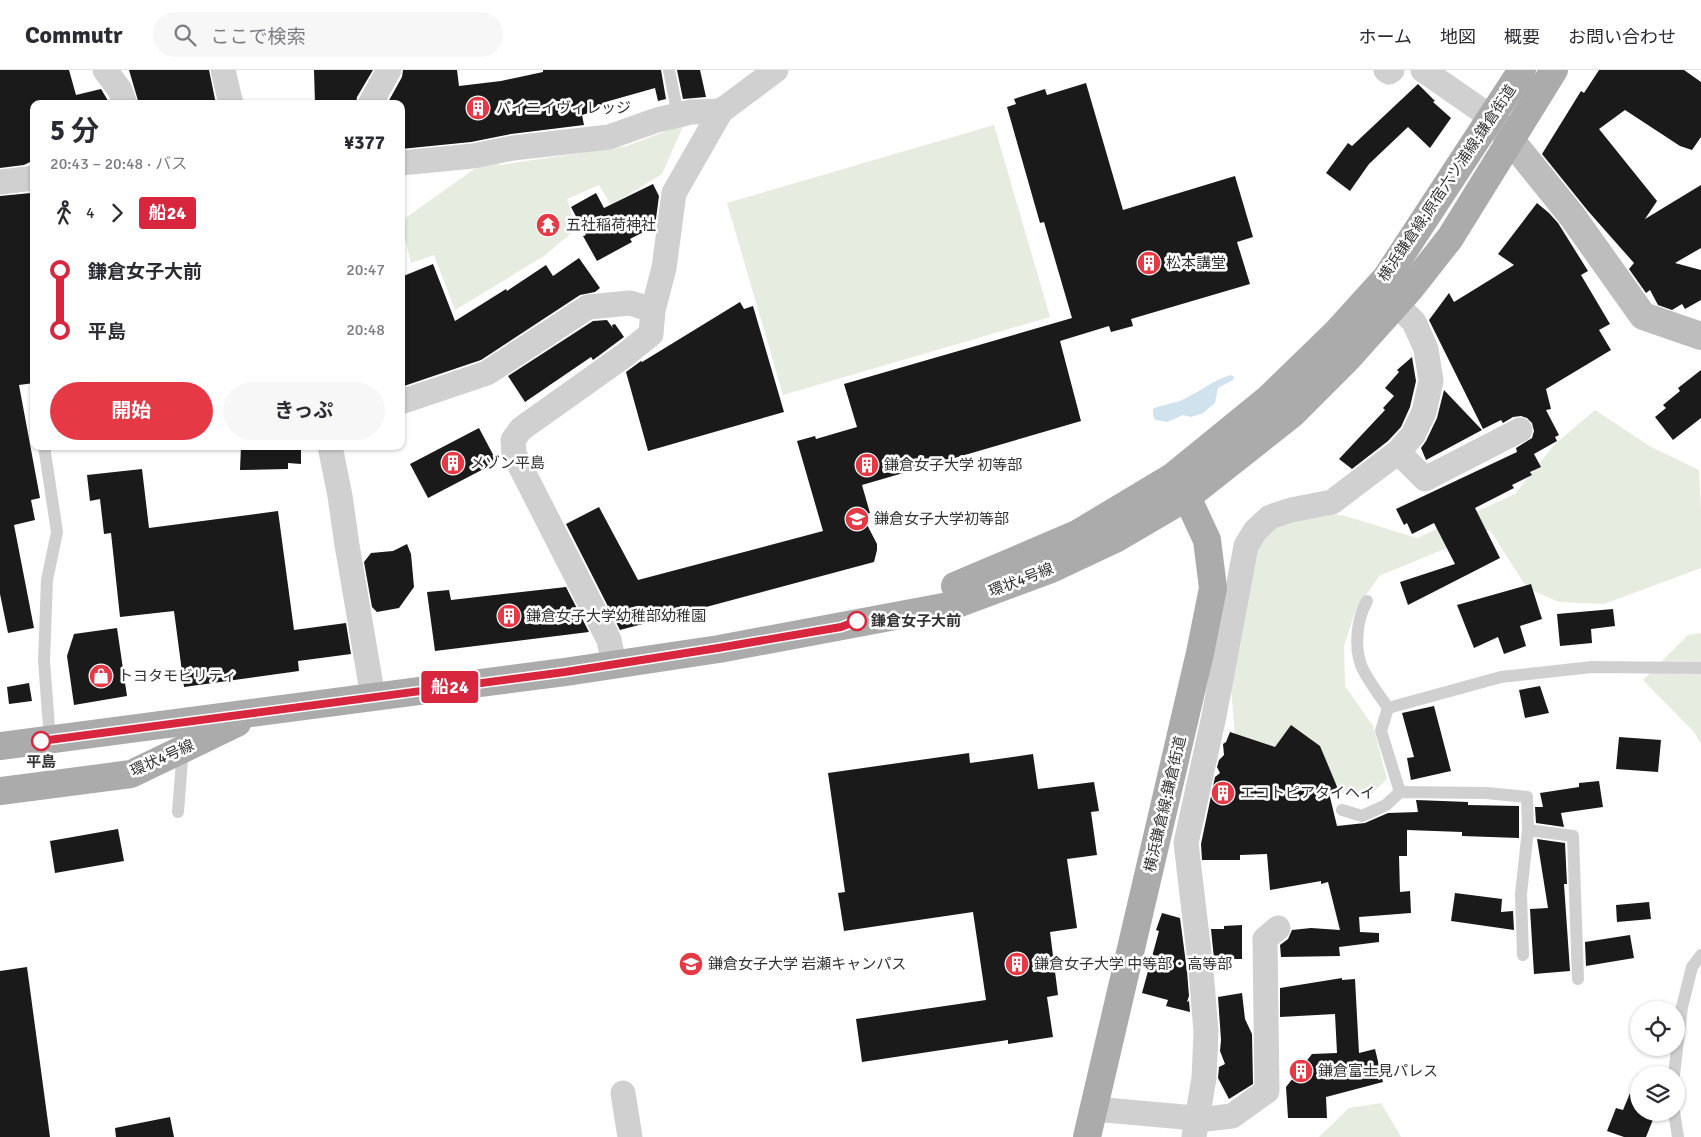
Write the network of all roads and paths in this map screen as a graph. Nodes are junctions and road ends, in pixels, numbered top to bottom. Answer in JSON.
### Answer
{"nodes":[{"id":1,"x":105,"y":70,"type":"edge"},
{"id":2,"x":223,"y":70,"type":"edge"},
{"id":3,"x":389,"y":70,"type":"edge"},
{"id":4,"x":668,"y":70,"type":"edge"},
{"id":5,"x":776,"y":70,"type":"edge"},
{"id":6,"x":1386,"y":70,"type":"edge"},
{"id":7,"x":1392,"y":70,"type":"edge"},
{"id":8,"x":1423,"y":70,"type":"edge"},
{"id":9,"x":1522,"y":70,"type":"edge"},
{"id":10,"x":1554,"y":70,"type":"edge"},
{"id":11,"x":124,"y":100,"type":"edge"},
{"id":12,"x":230,"y":100,"type":"edge"},
{"id":13,"x":372,"y":100,"type":"edge"},
{"id":14,"x":721,"y":111,"type":"junction"},
{"id":15,"x":678,"y":115,"type":"junction"},
{"id":16,"x":1492,"y":118,"type":"junction"},
{"id":17,"x":1511,"y":138,"type":"junction"},
{"id":18,"x":405,"y":162,"type":"edge"},
{"id":19,"x":30,"y":178,"type":"edge"},
{"id":20,"x":0,"y":182,"type":"edge"},
{"id":21,"x":1396,"y":304,"type":"junction"},
{"id":22,"x":653,"y":310,"type":"junction"},
{"id":23,"x":1700,"y":339,"type":"edge"},
{"id":24,"x":405,"y":401,"type":"edge"},
{"id":25,"x":1520,"y":430,"type":"dead end"},
{"id":26,"x":45,"y":450,"type":"edge"},
{"id":27,"x":331,"y":450,"type":"edge"},
{"id":28,"x":1398,"y":452,"type":"junction"},
{"id":29,"x":1180,"y":487,"type":"junction"},
{"id":30,"x":1367,"y":601,"type":"dead end"},
{"id":31,"x":614,"y":664,"type":"junction"},
{"id":32,"x":1701,"y":668,"type":"edge"},
{"id":33,"x":373,"y":697,"type":"junction"},
{"id":34,"x":1388,"y":708,"type":"junction"},
{"id":35,"x":181,"y":736,"type":"junction"},
{"id":36,"x":50,"y":740,"type":"junction"},
{"id":37,"x":0,"y":746,"type":"edge"},
{"id":38,"x":0,"y":791,"type":"edge"},
{"id":39,"x":1400,"y":792,"type":"junction"},
{"id":40,"x":1342,"y":810,"type":"dead end"},
{"id":41,"x":178,"y":812,"type":"dead end"},
{"id":42,"x":1528,"y":830,"type":"junction"},
{"id":43,"x":1152,"y":857,"type":"junction"},
{"id":44,"x":1189,"y":861,"type":"junction"},
{"id":45,"x":1278,"y":928,"type":"dead end"},
{"id":46,"x":1701,"y":955,"type":"edge"},
{"id":47,"x":1523,"y":956,"type":"dead end"},
{"id":48,"x":1578,"y":978,"type":"dead end"},
{"id":49,"x":1675,"y":1066,"type":"edge"},
{"id":50,"x":623,"y":1093,"type":"dead end"},
{"id":51,"x":1094,"y":1109,"type":"junction"},
{"id":52,"x":1675,"y":1121,"type":"edge"},
{"id":53,"x":1195,"y":1128,"type":"edge"},
{"id":54,"x":630,"y":1137,"type":"edge"},
{"id":55,"x":1087,"y":1137,"type":"edge"},
{"id":56,"x":1678,"y":1137,"type":"edge"}],
"edges":[{"from":1,"to":11,"type":"street"},
{"from":2,"to":12,"type":"street"},
{"from":3,"to":13,"type":"street"},
{"from":4,"to":15,"type":"lane"},
{"from":5,"to":14,"type":"street"},
{"from":6,"to":7,"type":"street"},
{"from":8,"to":16,"type":"street"},
{"from":9,"to":16,"type":"main road","name":"横浜鎌倉線;原宿六ツ浦線;鎌倉街道"},
{"from":10,"to":17,"type":"main road","name":"横浜鎌倉線;原宿六ツ浦線;鎌倉街道"},
{"from":14,"to":15,"type":"street"},
{"from":14,"to":22,"type":"street"},
{"from":15,"to":18,"type":"street"},
{"from":16,"to":17,"type":"street"},
{"from":16,"to":29,"type":"main road","name":"横浜鎌倉線;原宿六ツ浦線;鎌倉街道"},
{"from":17,"to":21,"type":"main road","name":"横浜鎌倉線;原宿六ツ浦線;鎌倉街道"},
{"from":17,"to":23,"type":"street"},
{"from":19,"to":20,"type":"street"},
{"from":21,"to":28,"type":"street"},
{"from":21,"to":29,"type":"main road","name":"横浜鎌倉線;原宿六ツ浦線;鎌倉街道"},
{"from":22,"to":24,"type":"street"},
{"from":22,"to":31,"type":"street"},
{"from":25,"to":28,"type":"street"},
{"from":26,"to":36,"type":"lane"},
{"from":27,"to":33,"type":"street"},
{"from":28,"to":44,"type":"street"},
{"from":29,"to":31,"type":"main road","name":"環状4号線"},
{"from":29,"to":43,"type":"main road","name":"横浜鎌倉線;鎌倉街道"},
{"from":30,"to":34,"type":"lane"},
{"from":31,"to":33,"type":"main road","name":"環状4号線"},
{"from":32,"to":34,"type":"lane"},
{"from":33,"to":35,"type":"main road","name":"環状4号線"},
{"from":34,"to":39,"type":"lane"},
{"from":35,"to":36,"type":"main road","name":"環状4号線"},
{"from":35,"to":38,"type":"main road","name":"環状4号線"},
{"from":35,"to":41,"type":"lane"},
{"from":36,"to":37,"type":"main road","name":"環状4号線"},
{"from":39,"to":40,"type":"lane"},
{"from":39,"to":42,"type":"lane"},
{"from":42,"to":47,"type":"lane"},
{"from":42,"to":48,"type":"lane"},
{"from":43,"to":44,"type":"street"},
{"from":43,"to":51,"type":"main road","name":"横浜鎌倉線;鎌倉街道"},
{"from":44,"to":53,"type":"street"},
{"from":45,"to":53,"type":"street"},
{"from":46,"to":49,"type":"lane"},
{"from":50,"to":54,"type":"street"},
{"from":51,"to":53,"type":"street"},
{"from":51,"to":55,"type":"main road","name":"横浜鎌倉線;鎌倉街道"},
{"from":52,"to":56,"type":"lane"}]}
